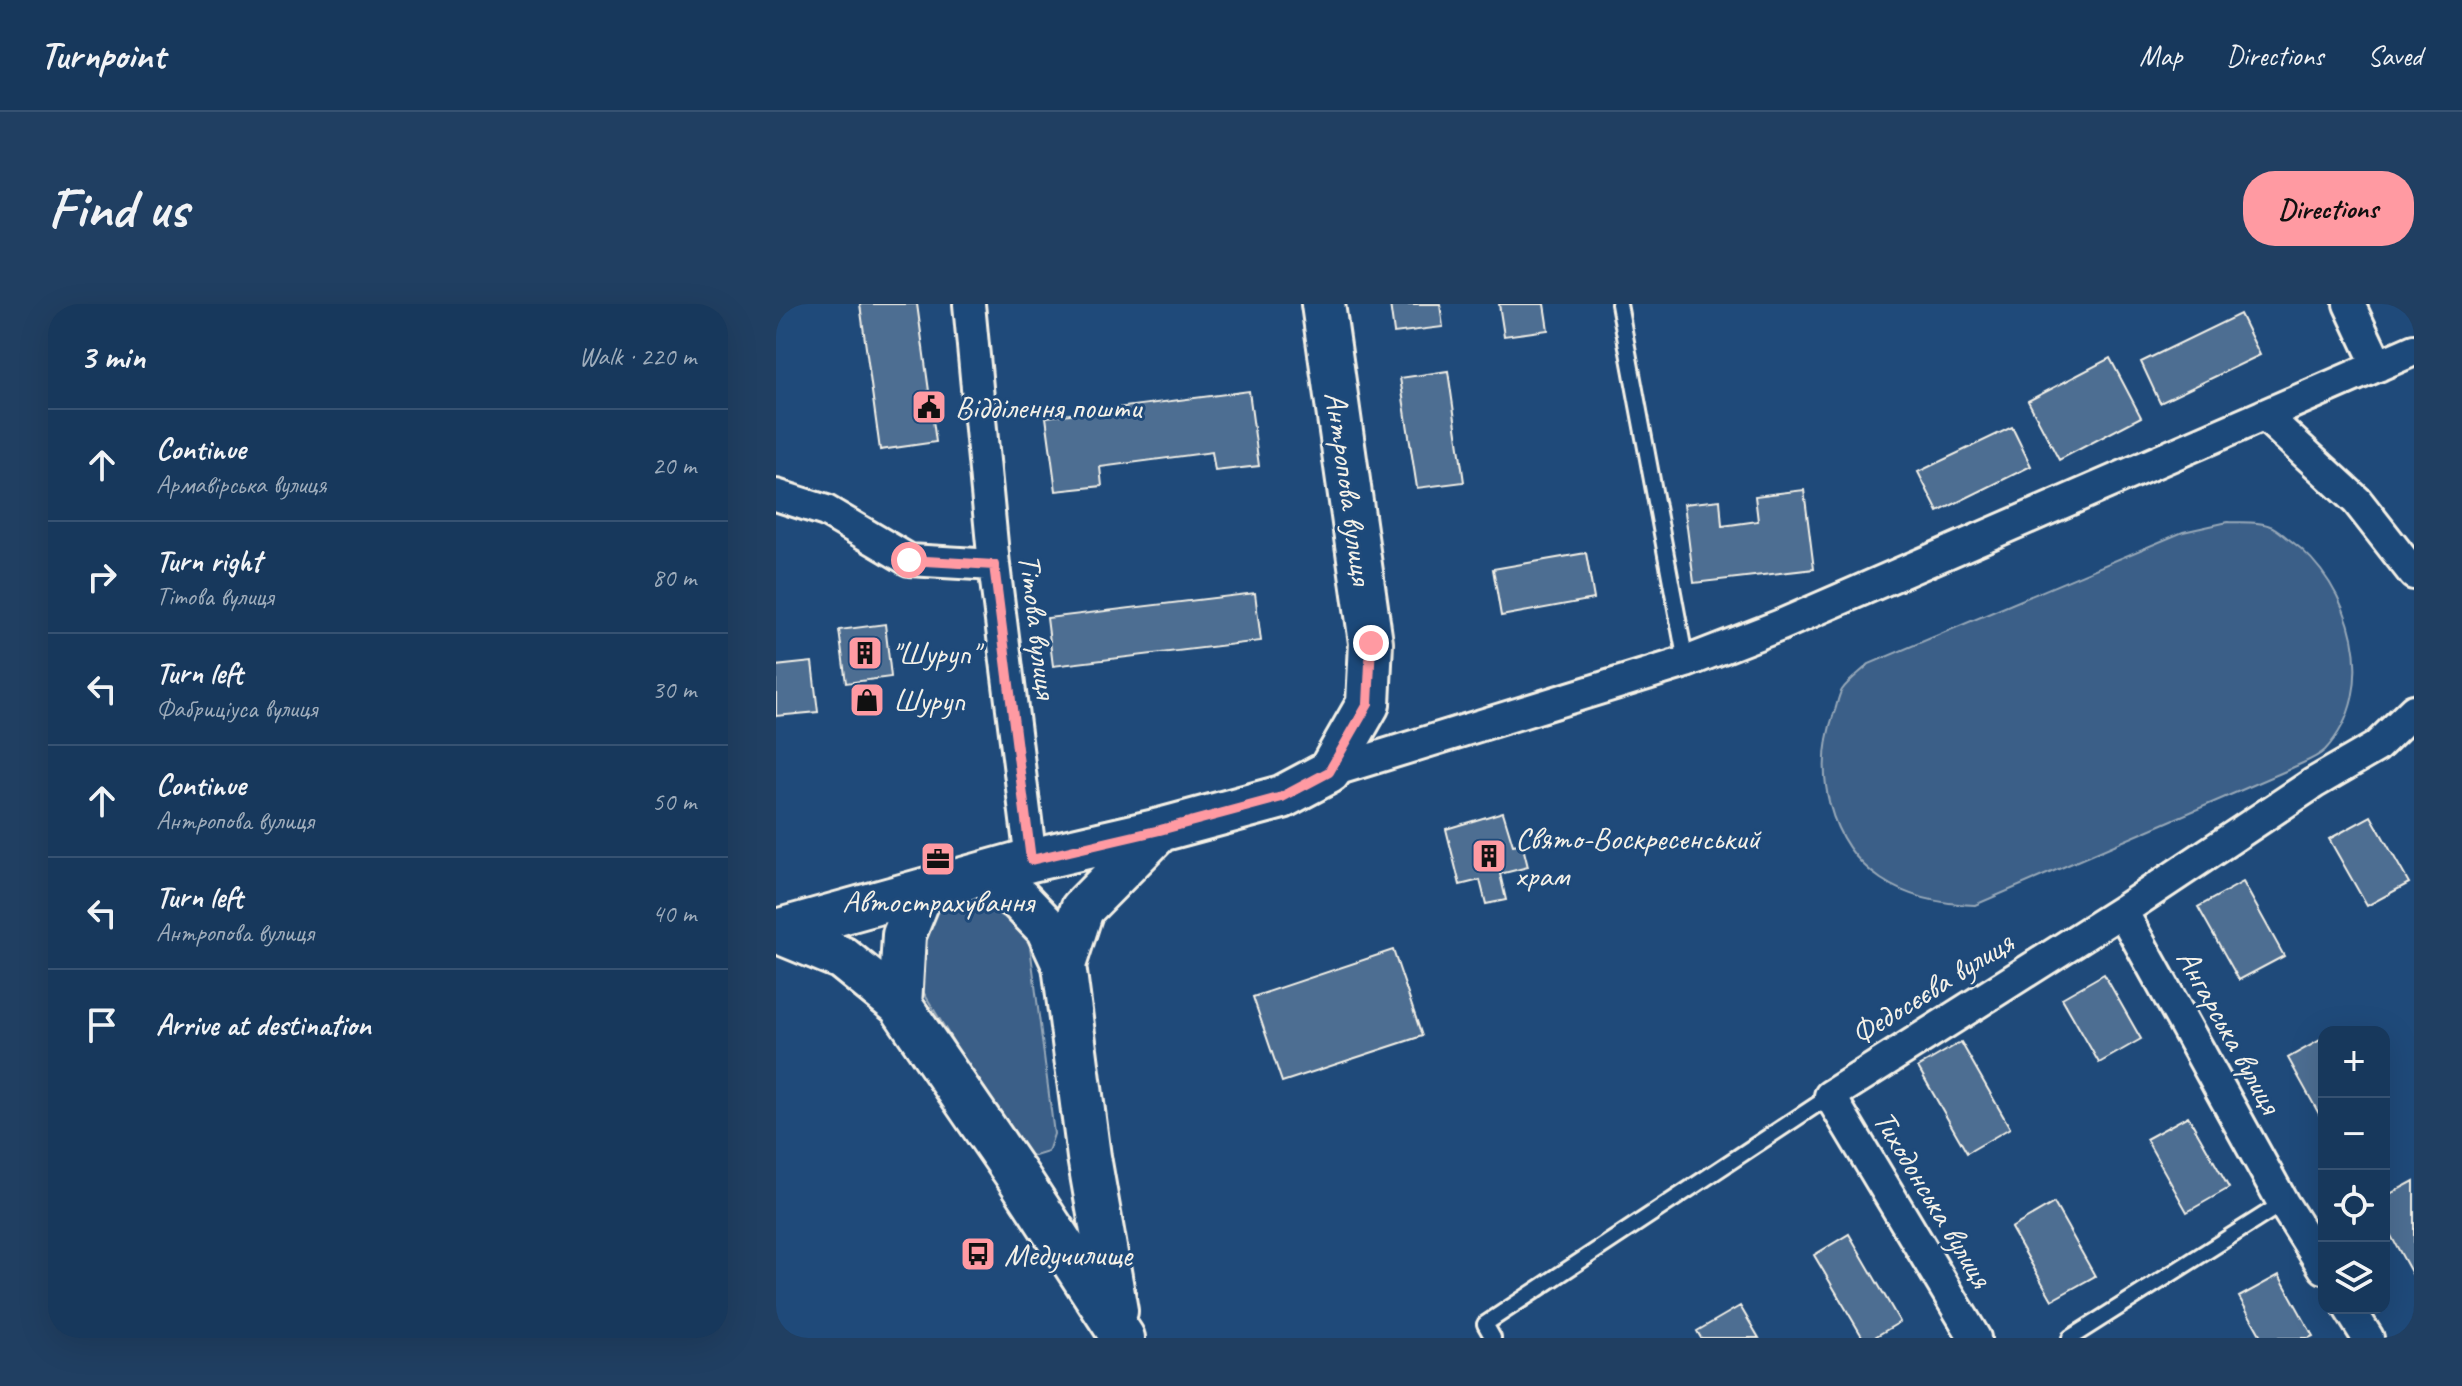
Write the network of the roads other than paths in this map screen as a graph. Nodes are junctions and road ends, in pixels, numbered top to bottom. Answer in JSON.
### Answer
{"nodes":[{"id":1,"x":969,"y":304,"type":"edge"},
{"id":2,"x":1323,"y":304,"type":"edge"},
{"id":3,"x":1619,"y":304,"type":"edge"},
{"id":4,"x":2349,"y":304,"type":"edge"},
{"id":5,"x":2414,"y":350,"type":"edge"},
{"id":6,"x":2378,"y":366,"type":"junction"},
{"id":7,"x":2264,"y":415,"type":"junction"},
{"id":8,"x":776,"y":495,"type":"edge"},
{"id":9,"x":994,"y":565,"type":"junction"},
{"id":10,"x":2414,"y":574,"type":"edge"},
{"id":11,"x":1686,"y":662,"type":"junction"},
{"id":12,"x":2414,"y":710,"type":"edge"},
{"id":13,"x":1329,"y":772,"type":"junction"},
{"id":14,"x":1160,"y":830,"type":"junction"},
{"id":15,"x":1031,"y":860,"type":"junction"},
{"id":16,"x":982,"y":875,"type":"junction"},
{"id":17,"x":922,"y":891,"type":"junction"},
{"id":18,"x":2122,"y":911,"type":"junction"},
{"id":19,"x":776,"y":931,"type":"edge"},
{"id":20,"x":1064,"y":965,"type":"junction"},
{"id":21,"x":900,"y":1005,"type":"junction"},
{"id":22,"x":1830,"y":1096,"type":"junction"},
{"id":23,"x":1089,"y":1157,"type":"junction"},
{"id":24,"x":1020,"y":1180,"type":"junction"},
{"id":25,"x":2283,"y":1203,"type":"junction"},
{"id":26,"x":2318,"y":1258,"type":"edge"},
{"id":27,"x":2353,"y":1314,"type":"edge"},
{"id":28,"x":1121,"y":1333,"type":"edge"},
{"id":29,"x":1493,"y":1338,"type":"edge"},
{"id":30,"x":1975,"y":1338,"type":"edge"},
{"id":31,"x":2070,"y":1338,"type":"edge"},
{"id":32,"x":2368,"y":1338,"type":"edge"}],
"edges":[{"from":1,"to":9,"type":"street","name":"Тітова вулиця"},
{"from":2,"to":13,"type":"main road","name":"Антропова вулиця"},
{"from":3,"to":11,"type":"lane"},
{"from":4,"to":6,"type":"street"},
{"from":5,"to":6,"type":"street"},
{"from":6,"to":7,"type":"street"},
{"from":7,"to":10,"type":"street"},
{"from":7,"to":11,"type":"street"},
{"from":8,"to":9,"type":"street"},
{"from":9,"to":15,"type":"street","name":"Тітова вулиця"},
{"from":11,"to":13,"type":"street"},
{"from":12,"to":18,"type":"street","name":"Федосєєва вулиця"},
{"from":13,"to":14,"type":"main road"},
{"from":14,"to":15,"type":"main road"},
{"from":14,"to":20,"type":"main road"},
{"from":15,"to":16,"type":"main road"},
{"from":16,"to":17,"type":"main road"},
{"from":16,"to":20,"type":"main road"},
{"from":17,"to":19,"type":"main road"},
{"from":17,"to":21,"type":"main road"},
{"from":18,"to":22,"type":"street","name":"Федосєєва вулиця"},
{"from":18,"to":25,"type":"street","name":"Ангарська вулиця"},
{"from":19,"to":21,"type":"main road"},
{"from":20,"to":23,"type":"main road"},
{"from":21,"to":24,"type":"main road"},
{"from":22,"to":29,"type":"lane","name":"Федосєєва вулиця"},
{"from":22,"to":30,"type":"street","name":"Тиходонська вулиця"},
{"from":23,"to":24,"type":"main road"},
{"from":23,"to":28,"type":"main road"},
{"from":24,"to":28,"type":"main road"},
{"from":25,"to":26,"type":"street","name":"Ангарська вулиця"},
{"from":25,"to":31,"type":"lane"},
{"from":27,"to":32,"type":"street"}]}
